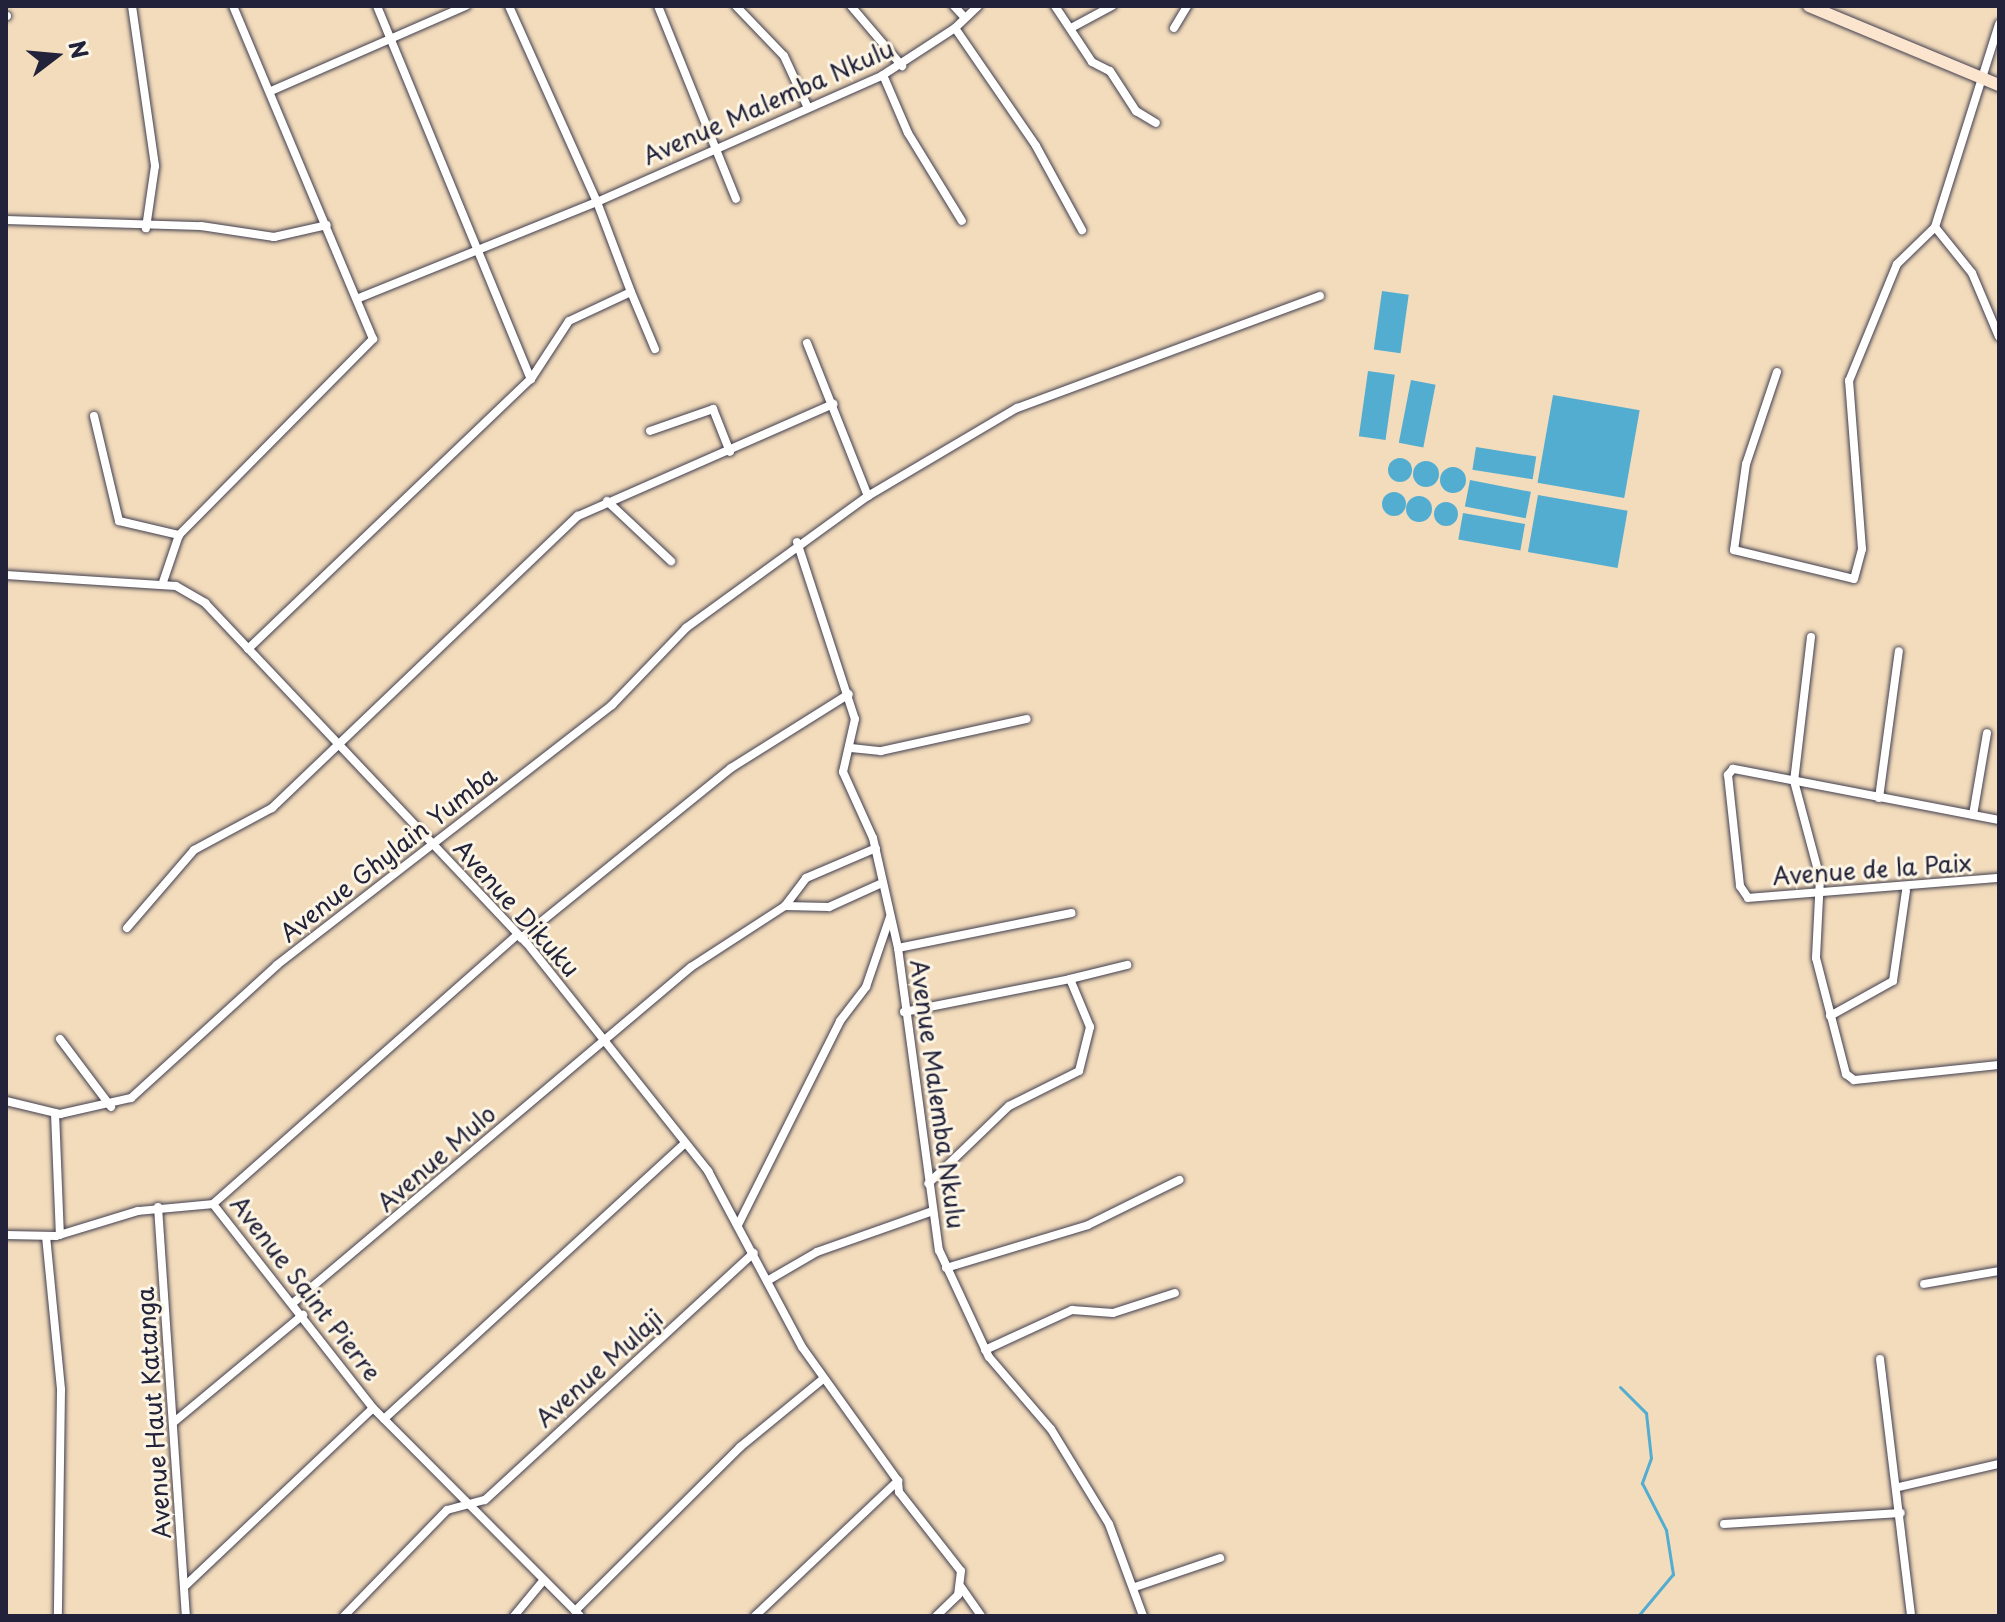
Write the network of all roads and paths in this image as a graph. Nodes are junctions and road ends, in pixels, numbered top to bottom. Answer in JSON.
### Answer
{"nodes":[{"id":1,"x":132,"y":6,"type":"edge"},
{"id":2,"x":233,"y":6,"type":"edge"},
{"id":3,"x":377,"y":6,"type":"edge"},
{"id":4,"x":466,"y":6,"type":"edge"},
{"id":5,"x":509,"y":6,"type":"edge"},
{"id":6,"x":658,"y":6,"type":"edge"},
{"id":7,"x":736,"y":6,"type":"edge"},
{"id":8,"x":851,"y":6,"type":"edge"},
{"id":9,"x":954,"y":6,"type":"edge"},
{"id":10,"x":978,"y":6,"type":"edge"},
{"id":11,"x":1055,"y":6,"type":"edge"},
{"id":12,"x":1112,"y":6,"type":"edge"},
{"id":13,"x":1187,"y":6,"type":"edge"},
{"id":14,"x":1809,"y":6,"type":"edge"},
{"id":15,"x":965,"y":18,"type":"junction"},
{"id":16,"x":1999,"y":24,"type":"edge"},
{"id":17,"x":955,"y":28,"type":"junction"},
{"id":18,"x":1071,"y":28,"type":"junction"},
{"id":19,"x":1174,"y":28,"type":"dead end"},
{"id":20,"x":392,"y":38,"type":"junction"},
{"id":21,"x":1994,"y":63,"type":"edge"},
{"id":22,"x":902,"y":66,"type":"junction"},
{"id":23,"x":883,"y":75,"type":"junction"},
{"id":24,"x":1985,"y":79,"type":"junction"},
{"id":25,"x":1999,"y":85,"type":"edge"},
{"id":26,"x":271,"y":91,"type":"junction"},
{"id":27,"x":808,"y":108,"type":"junction"},
{"id":28,"x":1156,"y":123,"type":"dead end"},
{"id":29,"x":718,"y":150,"type":"junction"},
{"id":30,"x":736,"y":199,"type":"dead end"},
{"id":31,"x":597,"y":202,"type":"junction"},
{"id":32,"x":6,"y":220,"type":"edge"},
{"id":33,"x":962,"y":221,"type":"dead end"},
{"id":34,"x":327,"y":225,"type":"junction"},
{"id":35,"x":1935,"y":227,"type":"junction"},
{"id":36,"x":146,"y":228,"type":"junction"},
{"id":37,"x":1082,"y":230,"type":"dead end"},
{"id":38,"x":474,"y":254,"type":"junction"},
{"id":39,"x":631,"y":292,"type":"junction"},
{"id":40,"x":1320,"y":296,"type":"dead end"},
{"id":41,"x":359,"y":298,"type":"junction"},
{"id":42,"x":1999,"y":337,"type":"edge"},
{"id":43,"x":807,"y":343,"type":"dead end"},
{"id":44,"x":655,"y":349,"type":"dead end"},
{"id":45,"x":1777,"y":372,"type":"dead end"},
{"id":46,"x":531,"y":379,"type":"junction"},
{"id":47,"x":833,"y":404,"type":"junction"},
{"id":48,"x":94,"y":416,"type":"dead end"},
{"id":49,"x":650,"y":431,"type":"dead end"},
{"id":50,"x":730,"y":452,"type":"junction"},
{"id":51,"x":868,"y":496,"type":"junction"},
{"id":52,"x":607,"y":501,"type":"junction"},
{"id":53,"x":179,"y":535,"type":"junction"},
{"id":54,"x":797,"y":542,"type":"junction"},
{"id":55,"x":671,"y":561,"type":"dead end"},
{"id":56,"x":6,"y":575,"type":"edge"},
{"id":57,"x":162,"y":585,"type":"junction"},
{"id":58,"x":1811,"y":637,"type":"dead end"},
{"id":59,"x":248,"y":649,"type":"junction"},
{"id":60,"x":1899,"y":651,"type":"dead end"},
{"id":61,"x":849,"y":694,"type":"junction"},
{"id":62,"x":1027,"y":719,"type":"dead end"},
{"id":63,"x":1987,"y":733,"type":"dead end"},
{"id":64,"x":341,"y":743,"type":"junction"},
{"id":65,"x":851,"y":748,"type":"junction"},
{"id":66,"x":1794,"y":781,"type":"junction"},
{"id":67,"x":1879,"y":798,"type":"junction"},
{"id":68,"x":1973,"y":815,"type":"junction"},
{"id":69,"x":1999,"y":820,"type":"edge"},
{"id":70,"x":431,"y":843,"type":"junction"},
{"id":71,"x":876,"y":848,"type":"junction"},
{"id":72,"x":1999,"y":878,"type":"edge"},
{"id":73,"x":882,"y":883,"type":"junction"},
{"id":74,"x":1906,"y":891,"type":"junction"},
{"id":75,"x":1821,"y":895,"type":"junction"},
{"id":76,"x":785,"y":906,"type":"junction"},
{"id":77,"x":1072,"y":913,"type":"dead end"},
{"id":78,"x":890,"y":916,"type":"junction"},
{"id":79,"x":127,"y":928,"type":"dead end"},
{"id":80,"x":518,"y":938,"type":"junction"},
{"id":81,"x":898,"y":948,"type":"junction"},
{"id":82,"x":1127,"y":965,"type":"dead end"},
{"id":83,"x":1070,"y":979,"type":"junction"},
{"id":84,"x":904,"y":1012,"type":"junction"},
{"id":85,"x":1830,"y":1016,"type":"junction"},
{"id":86,"x":60,"y":1039,"type":"dead end"},
{"id":87,"x":602,"y":1039,"type":"junction"},
{"id":88,"x":1999,"y":1065,"type":"edge"},
{"id":89,"x":6,"y":1101,"type":"edge"},
{"id":90,"x":111,"y":1107,"type":"junction"},
{"id":91,"x":55,"y":1113,"type":"junction"},
{"id":92,"x":684,"y":1144,"type":"junction"},
{"id":93,"x":1179,"y":1180,"type":"dead end"},
{"id":94,"x":928,"y":1184,"type":"junction"},
{"id":95,"x":213,"y":1204,"type":"junction"},
{"id":96,"x":158,"y":1207,"type":"junction"},
{"id":97,"x":933,"y":1211,"type":"junction"},
{"id":98,"x":738,"y":1225,"type":"junction"},
{"id":99,"x":6,"y":1235,"type":"edge"},
{"id":100,"x":60,"y":1235,"type":"junction"},
{"id":101,"x":46,"y":1236,"type":"junction"},
{"id":102,"x":754,"y":1253,"type":"junction"},
{"id":103,"x":946,"y":1268,"type":"junction"},
{"id":104,"x":1999,"y":1271,"type":"edge"},
{"id":105,"x":767,"y":1281,"type":"junction"},
{"id":106,"x":1924,"y":1284,"type":"dead end"},
{"id":107,"x":1175,"y":1293,"type":"dead end"},
{"id":108,"x":293,"y":1303,"type":"junction"},
{"id":109,"x":303,"y":1315,"type":"junction"},
{"id":110,"x":985,"y":1350,"type":"junction"},
{"id":111,"x":1880,"y":1359,"type":"dead end"},
{"id":112,"x":823,"y":1379,"type":"junction"},
{"id":113,"x":373,"y":1408,"type":"junction"},
{"id":114,"x":384,"y":1419,"type":"junction"},
{"id":115,"x":174,"y":1422,"type":"junction"},
{"id":116,"x":1999,"y":1464,"type":"edge"},
{"id":117,"x":898,"y":1481,"type":"junction"},
{"id":118,"x":1899,"y":1487,"type":"junction"},
{"id":119,"x":467,"y":1505,"type":"junction"},
{"id":120,"x":1901,"y":1513,"type":"junction"},
{"id":121,"x":1724,"y":1524,"type":"dead end"},
{"id":122,"x":1220,"y":1558,"type":"dead end"},
{"id":123,"x":543,"y":1581,"type":"junction"},
{"id":124,"x":186,"y":1585,"type":"junction"},
{"id":125,"x":961,"y":1587,"type":"junction"},
{"id":126,"x":1135,"y":1587,"type":"junction"},
{"id":127,"x":577,"y":1614,"type":"edge"},
{"id":128,"x":58,"y":1616,"type":"edge"},
{"id":129,"x":186,"y":1616,"type":"edge"},
{"id":130,"x":344,"y":1616,"type":"edge"},
{"id":131,"x":514,"y":1616,"type":"edge"},
{"id":132,"x":755,"y":1616,"type":"edge"},
{"id":133,"x":936,"y":1616,"type":"edge"},
{"id":134,"x":981,"y":1616,"type":"edge"},
{"id":135,"x":1143,"y":1616,"type":"edge"},
{"id":136,"x":1911,"y":1616,"type":"edge"}],
"edges":[{"from":1,"to":36,"type":"street"},
{"from":2,"to":26,"type":"street"},
{"from":3,"to":20,"type":"street"},
{"from":4,"to":20,"type":"street"},
{"from":5,"to":31,"type":"street"},
{"from":6,"to":29,"type":"street"},
{"from":7,"to":27,"type":"street"},
{"from":8,"to":22,"type":"street"},
{"from":9,"to":15,"type":"street"},
{"from":10,"to":15,"type":"street","name":"Avenue Malemba Nkulu"},
{"from":11,"to":18,"type":"street"},
{"from":12,"to":18,"type":"street"},
{"from":13,"to":19,"type":"street"},
{"from":14,"to":24,"type":"street"},
{"from":15,"to":17,"type":"street","name":"Avenue Malemba Nkulu"},
{"from":16,"to":21,"type":"street"},
{"from":17,"to":22,"type":"street","name":"Avenue Malemba Nkulu"},
{"from":17,"to":37,"type":"street"},
{"from":18,"to":28,"type":"street"},
{"from":20,"to":26,"type":"street"},
{"from":20,"to":38,"type":"street"},
{"from":21,"to":24,"type":"street"},
{"from":22,"to":23,"type":"street","name":"Avenue Malemba Nkulu"},
{"from":23,"to":27,"type":"street","name":"Avenue Malemba Nkulu"},
{"from":23,"to":33,"type":"street"},
{"from":24,"to":25,"type":"street"},
{"from":24,"to":35,"type":"street"},
{"from":26,"to":34,"type":"street"},
{"from":27,"to":29,"type":"street","name":"Avenue Malemba Nkulu"},
{"from":29,"to":30,"type":"street"},
{"from":29,"to":31,"type":"street","name":"Avenue Malemba Nkulu"},
{"from":31,"to":38,"type":"street","name":"Avenue Malemba Nkulu"},
{"from":31,"to":39,"type":"street"},
{"from":32,"to":36,"type":"street"},
{"from":34,"to":36,"type":"street"},
{"from":34,"to":41,"type":"street"},
{"from":35,"to":42,"type":"street"},
{"from":35,"to":45,"type":"street"},
{"from":38,"to":41,"type":"street","name":"Avenue Malemba Nkulu"},
{"from":38,"to":46,"type":"street"},
{"from":39,"to":44,"type":"street"},
{"from":39,"to":46,"type":"street"},
{"from":40,"to":51,"type":"street","name":"Avenue Ghylain Yumba"},
{"from":41,"to":53,"type":"street"},
{"from":43,"to":47,"type":"street"},
{"from":46,"to":59,"type":"street"},
{"from":47,"to":50,"type":"street"},
{"from":47,"to":51,"type":"street"},
{"from":48,"to":53,"type":"street"},
{"from":49,"to":50,"type":"street"},
{"from":50,"to":52,"type":"street"},
{"from":51,"to":54,"type":"street","name":"Avenue Ghylain Yumba"},
{"from":52,"to":55,"type":"street"},
{"from":52,"to":64,"type":"street"},
{"from":53,"to":57,"type":"street"},
{"from":54,"to":61,"type":"street","name":"Avenue Malemba Nkulu"},
{"from":54,"to":70,"type":"street","name":"Avenue Ghylain Yumba"},
{"from":56,"to":57,"type":"street","name":"Avenue Dikuku"},
{"from":57,"to":59,"type":"street","name":"Avenue Dikuku"},
{"from":58,"to":66,"type":"street"},
{"from":59,"to":64,"type":"street","name":"Avenue Dikuku"},
{"from":60,"to":67,"type":"street"},
{"from":61,"to":65,"type":"street","name":"Avenue Malemba Nkulu"},
{"from":61,"to":80,"type":"street","name":"Avenue Saint Pierre"},
{"from":62,"to":65,"type":"street"},
{"from":63,"to":68,"type":"street"},
{"from":64,"to":70,"type":"street","name":"Avenue Dikuku"},
{"from":64,"to":79,"type":"street"},
{"from":65,"to":71,"type":"street","name":"Avenue Malemba Nkulu"},
{"from":66,"to":67,"type":"street"},
{"from":66,"to":75,"type":"street"},
{"from":66,"to":75,"type":"street","name":"Avenue de la Paix"},
{"from":67,"to":68,"type":"street"},
{"from":68,"to":69,"type":"street"},
{"from":70,"to":80,"type":"street","name":"Avenue Dikuku"},
{"from":70,"to":90,"type":"street","name":"Avenue Ghylain Yumba"},
{"from":71,"to":73,"type":"street","name":"Avenue Malemba Nkulu"},
{"from":71,"to":76,"type":"street","name":"Avenue Mulo"},
{"from":72,"to":74,"type":"street","name":"Avenue de la Paix"},
{"from":73,"to":76,"type":"street"},
{"from":73,"to":78,"type":"street","name":"Avenue Malemba Nkulu"},
{"from":74,"to":75,"type":"street","name":"Avenue de la Paix"},
{"from":74,"to":85,"type":"street"},
{"from":75,"to":85,"type":"street"},
{"from":76,"to":87,"type":"street","name":"Avenue Mulo"},
{"from":77,"to":81,"type":"street"},
{"from":78,"to":81,"type":"street","name":"Avenue Malemba Nkulu"},
{"from":78,"to":98,"type":"street"},
{"from":80,"to":87,"type":"street","name":"Avenue Dikuku"},
{"from":80,"to":95,"type":"street","name":"Avenue Saint Pierre"},
{"from":81,"to":84,"type":"street","name":"Avenue Malemba Nkulu"},
{"from":82,"to":83,"type":"street"},
{"from":83,"to":84,"type":"street"},
{"from":83,"to":94,"type":"street"},
{"from":84,"to":94,"type":"street","name":"Avenue Malemba Nkulu"},
{"from":85,"to":88,"type":"street"},
{"from":86,"to":90,"type":"street"},
{"from":87,"to":92,"type":"street","name":"Avenue Dikuku"},
{"from":87,"to":108,"type":"street","name":"Avenue Mulo"},
{"from":89,"to":91,"type":"street"},
{"from":90,"to":91,"type":"street"},
{"from":91,"to":100,"type":"street"},
{"from":92,"to":98,"type":"street","name":"Avenue Dikuku"},
{"from":92,"to":114,"type":"street"},
{"from":93,"to":103,"type":"street"},
{"from":94,"to":97,"type":"street","name":"Avenue Malemba Nkulu"},
{"from":95,"to":96,"type":"street"},
{"from":95,"to":108,"type":"street","name":"Avenue Saint Pierre"},
{"from":96,"to":100,"type":"street"},
{"from":96,"to":115,"type":"street","name":"Avenue Haut Katanga"},
{"from":97,"to":103,"type":"street","name":"Avenue Malemba Nkulu"},
{"from":97,"to":105,"type":"street"},
{"from":98,"to":102,"type":"street","name":"Avenue Dikuku"},
{"from":99,"to":101,"type":"street"},
{"from":100,"to":101,"type":"street"},
{"from":101,"to":128,"type":"street"},
{"from":102,"to":105,"type":"street","name":"Avenue Dikuku"},
{"from":102,"to":119,"type":"street","name":"Avenue Mulaji"},
{"from":103,"to":110,"type":"street","name":"Avenue Malemba Nkulu"},
{"from":104,"to":106,"type":"street"},
{"from":105,"to":112,"type":"street","name":"Avenue Dikuku"},
{"from":107,"to":110,"type":"street"},
{"from":108,"to":109,"type":"street","name":"Avenue Saint Pierre"},
{"from":109,"to":113,"type":"street","name":"Avenue Saint Pierre"},
{"from":109,"to":115,"type":"street"},
{"from":110,"to":126,"type":"street","name":"Avenue Malemba Nkulu"},
{"from":111,"to":118,"type":"street"},
{"from":112,"to":117,"type":"street","name":"Avenue Dikuku"},
{"from":112,"to":127,"type":"street"},
{"from":113,"to":114,"type":"street","name":"Avenue Saint Pierre"},
{"from":113,"to":124,"type":"street"},
{"from":114,"to":119,"type":"street","name":"Avenue Saint Pierre"},
{"from":115,"to":124,"type":"street","name":"Avenue Haut Katanga"},
{"from":116,"to":118,"type":"street"},
{"from":117,"to":125,"type":"street","name":"Avenue Dikuku"},
{"from":117,"to":132,"type":"street"},
{"from":118,"to":120,"type":"street"},
{"from":119,"to":123,"type":"street","name":"Avenue Saint Pierre"},
{"from":119,"to":130,"type":"street","name":"Avenue Mulaji"},
{"from":120,"to":121,"type":"street"},
{"from":120,"to":136,"type":"street"},
{"from":122,"to":126,"type":"street"},
{"from":123,"to":127,"type":"street","name":"Avenue Saint Pierre"},
{"from":123,"to":131,"type":"street"},
{"from":124,"to":129,"type":"street","name":"Avenue Haut Katanga"},
{"from":125,"to":133,"type":"street"},
{"from":125,"to":134,"type":"street","name":"Avenue Dikuku"},
{"from":126,"to":135,"type":"street","name":"Avenue Malemba Nkulu"}]}
